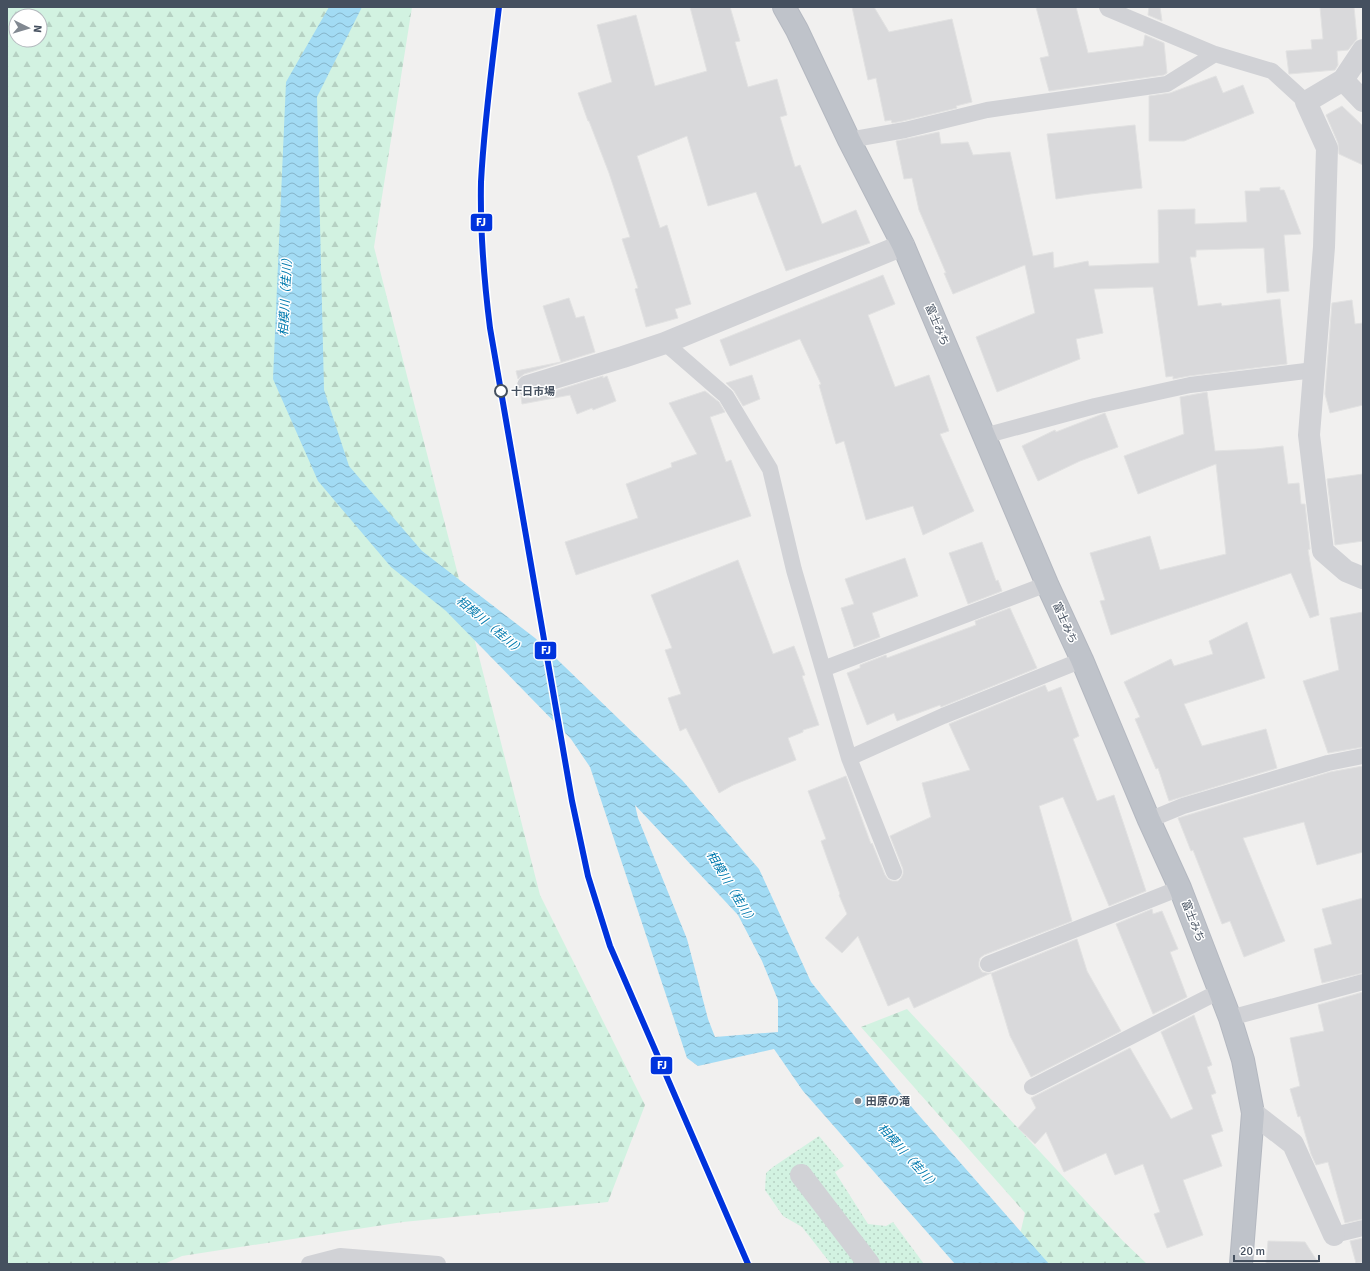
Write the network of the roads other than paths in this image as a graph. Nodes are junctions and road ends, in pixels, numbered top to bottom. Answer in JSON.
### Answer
{"nodes":[{"id":1,"x":784,"y":7,"type":"edge"},
{"id":2,"x":1107,"y":7,"type":"edge"},
{"id":3,"x":1363,"y":50,"type":"edge"},
{"id":4,"x":1215,"y":54,"type":"junction"},
{"id":5,"x":1343,"y":80,"type":"junction"},
{"id":6,"x":1363,"y":101,"type":"edge"},
{"id":7,"x":1306,"y":102,"type":"junction"},
{"id":8,"x":849,"y":140,"type":"junction"},
{"id":9,"x":903,"y":244,"type":"junction"},
{"id":10,"x":665,"y":343,"type":"junction"},
{"id":11,"x":1314,"y":370,"type":"junction"},
{"id":12,"x":528,"y":386,"type":"dead end"},
{"id":13,"x":984,"y":436,"type":"junction"},
{"id":14,"x":1363,"y":578,"type":"edge"},
{"id":15,"x":1047,"y":584,"type":"junction"},
{"id":16,"x":1082,"y":660,"type":"junction"},
{"id":17,"x":823,"y":669,"type":"junction"},
{"id":18,"x":1363,"y":756,"type":"edge"},
{"id":19,"x":849,"y":758,"type":"junction"},
{"id":20,"x":1149,"y":820,"type":"junction"},
{"id":21,"x":894,"y":872,"type":"dead end"},
{"id":22,"x":1180,"y":888,"type":"junction"},
{"id":23,"x":988,"y":964,"type":"dead end"},
{"id":24,"x":1363,"y":982,"type":"edge"},
{"id":25,"x":1220,"y":991,"type":"junction"},
{"id":26,"x":1230,"y":1018,"type":"junction"},
{"id":27,"x":1032,"y":1087,"type":"dead end"},
{"id":28,"x":1253,"y":1113,"type":"junction"},
{"id":29,"x":801,"y":1175,"type":"dead end"},
{"id":30,"x":1363,"y":1228,"type":"edge"},
{"id":31,"x":1334,"y":1235,"type":"joint"},
{"id":32,"x":1240,"y":1263,"type":"edge"},
{"id":33,"x":309,"y":1264,"type":"edge"},
{"id":34,"x":438,"y":1264,"type":"edge"},
{"id":35,"x":869,"y":1264,"type":"edge"}],
"edges":[{"from":1,"to":8,"type":"highway","name":"富士みち"},
{"from":2,"to":4,"type":"lane"},
{"from":3,"to":5,"type":"street"},
{"from":4,"to":7,"type":"lane"},
{"from":4,"to":8,"type":"lane"},
{"from":5,"to":6,"type":"street"},
{"from":5,"to":7,"type":"street"},
{"from":7,"to":11,"type":"street"},
{"from":8,"to":9,"type":"highway","name":"富士みち"},
{"from":9,"to":10,"type":"street"},
{"from":9,"to":13,"type":"highway","name":"富士みち"},
{"from":10,"to":12,"type":"street"},
{"from":10,"to":17,"type":"lane"},
{"from":11,"to":13,"type":"lane"},
{"from":11,"to":14,"type":"street"},
{"from":13,"to":15,"type":"highway","name":"富士みち"},
{"from":15,"to":16,"type":"highway","name":"富士みち"},
{"from":15,"to":17,"type":"lane"},
{"from":16,"to":19,"type":"lane"},
{"from":16,"to":20,"type":"highway","name":"富士みち"},
{"from":17,"to":19,"type":"lane"},
{"from":18,"to":20,"type":"lane"},
{"from":19,"to":21,"type":"lane"},
{"from":20,"to":22,"type":"highway","name":"富士みち"},
{"from":22,"to":23,"type":"lane"},
{"from":22,"to":25,"type":"highway","name":"富士みち"},
{"from":24,"to":26,"type":"lane"},
{"from":25,"to":26,"type":"highway","name":"富士みち"},
{"from":25,"to":27,"type":"lane"},
{"from":26,"to":28,"type":"highway","name":"富士みち"},
{"from":28,"to":31,"type":"street"},
{"from":28,"to":32,"type":"highway","name":"富士みち"},
{"from":29,"to":35,"type":"street"},
{"from":30,"to":31,"type":"lane"},
{"from":33,"to":34,"type":"lane"}]}
